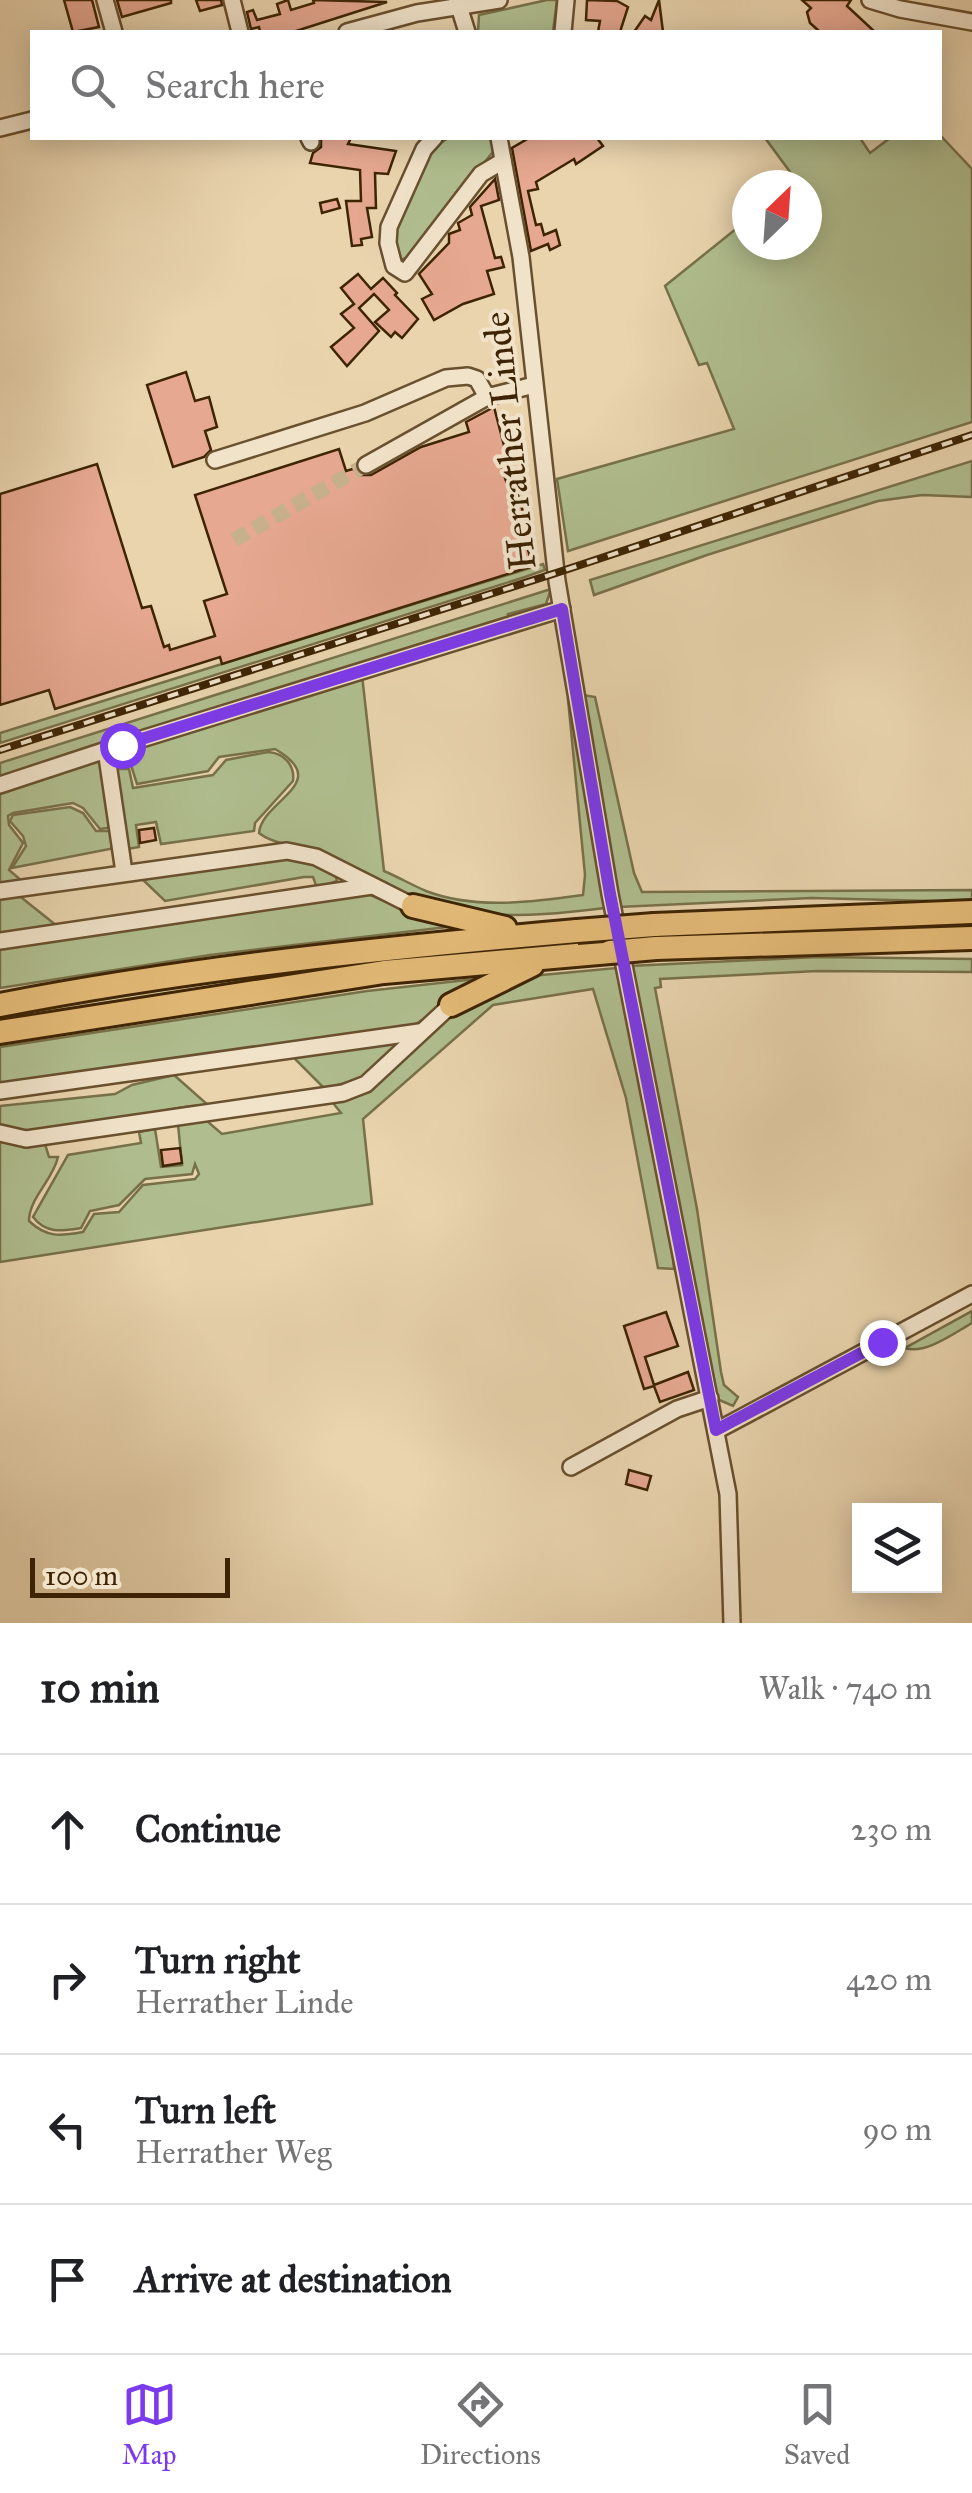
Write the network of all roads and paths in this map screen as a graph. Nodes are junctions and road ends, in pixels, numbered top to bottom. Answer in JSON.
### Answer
{"nodes":[{"id":1,"x":105,"y":0,"type":"edge"},
{"id":2,"x":232,"y":0,"type":"edge"},
{"id":3,"x":499,"y":0,"type":"edge"},
{"id":4,"x":566,"y":0,"type":"edge"},
{"id":5,"x":870,"y":0,"type":"edge"},
{"id":6,"x":954,"y":0,"type":"edge"},
{"id":7,"x":459,"y":4,"type":"edge"},
{"id":8,"x":942,"y":16,"type":"junction"},
{"id":9,"x":972,"y":22,"type":"edge"},
{"id":10,"x":113,"y":30,"type":"edge"},
{"id":11,"x":240,"y":30,"type":"edge"},
{"id":12,"x":354,"y":30,"type":"edge"},
{"id":13,"x":466,"y":30,"type":"edge"},
{"id":14,"x":563,"y":30,"type":"edge"},
{"id":15,"x":30,"y":120,"type":"edge"},
{"id":16,"x":0,"y":128,"type":"edge"},
{"id":17,"x":432,"y":140,"type":"edge"},
{"id":18,"x":499,"y":140,"type":"edge"},
{"id":19,"x":503,"y":161,"type":"junction"},
{"id":20,"x":534,"y":386,"type":"junction"},
{"id":21,"x":488,"y":396,"type":"junction"},
{"id":22,"x":215,"y":460,"type":"dead end"},
{"id":23,"x":366,"y":465,"type":"tunnel mouth"},
{"id":24,"x":562,"y":609,"type":"junction"},
{"id":25,"x":106,"y":750,"type":"junction"},
{"id":26,"x":0,"y":785,"type":"edge"},
{"id":27,"x":124,"y":872,"type":"junction"},
{"id":28,"x":372,"y":886,"type":"junction"},
{"id":29,"x":0,"y":892,"type":"edge"},
{"id":30,"x":413,"y":906,"type":"joint"},
{"id":31,"x":972,"y":912,"type":"edge"},
{"id":32,"x":538,"y":934,"type":"junction"},
{"id":33,"x":655,"y":936,"type":"junction"},
{"id":34,"x":972,"y":938,"type":"edge"},
{"id":35,"x":0,"y":941,"type":"edge"},
{"id":36,"x":578,"y":942,"type":"junction"},
{"id":37,"x":548,"y":958,"type":"junction"},
{"id":38,"x":0,"y":1005,"type":"edge"},
{"id":39,"x":451,"y":1006,"type":"joint"},
{"id":40,"x":0,"y":1032,"type":"edge"},
{"id":41,"x":419,"y":1032,"type":"junction"},
{"id":42,"x":0,"y":1091,"type":"edge"},
{"id":43,"x":0,"y":1133,"type":"edge"},
{"id":44,"x":972,"y":1294,"type":"edge"},
{"id":45,"x":710,"y":1398,"type":"junction"},
{"id":46,"x":716,"y":1430,"type":"junction"},
{"id":47,"x":571,"y":1466,"type":"dead end"},
{"id":48,"x":732,"y":1623,"type":"edge"}],
"edges":[{"from":1,"to":10,"type":"street"},
{"from":2,"to":11,"type":"street"},
{"from":3,"to":7,"type":"street"},
{"from":4,"to":14,"type":"street"},
{"from":5,"to":8,"type":"street"},
{"from":6,"to":8,"type":"street"},
{"from":7,"to":12,"type":"street"},
{"from":7,"to":13,"type":"street"},
{"from":8,"to":9,"type":"street"},
{"from":15,"to":16,"type":"street"},
{"from":17,"to":19,"type":"street"},
{"from":18,"to":19,"type":"street","name":"Herrather Linde"},
{"from":19,"to":20,"type":"street","name":"Herrather Linde"},
{"from":20,"to":21,"type":"street"},
{"from":20,"to":24,"type":"street","name":"Herrather Linde"},
{"from":21,"to":22,"type":"street"},
{"from":21,"to":23,"type":"street"},
{"from":24,"to":25,"type":"street"},
{"from":24,"to":45,"type":"street","name":"Herrather Linde"},
{"from":25,"to":26,"type":"street"},
{"from":25,"to":27,"type":"street"},
{"from":27,"to":28,"type":"street"},
{"from":27,"to":29,"type":"street"},
{"from":28,"to":30,"type":"street"},
{"from":28,"to":35,"type":"street"},
{"from":30,"to":32,"type":"highway"},
{"from":31,"to":33,"type":"highway"},
{"from":32,"to":36,"type":"highway"},
{"from":32,"to":38,"type":"highway"},
{"from":33,"to":34,"type":"highway"},
{"from":33,"to":36,"type":"highway","bridge":true},
{"from":36,"to":37,"type":"highway"},
{"from":37,"to":39,"type":"highway"},
{"from":37,"to":40,"type":"highway"},
{"from":39,"to":41,"type":"street"},
{"from":41,"to":42,"type":"street"},
{"from":41,"to":43,"type":"street"},
{"from":44,"to":46,"type":"street"},
{"from":45,"to":46,"type":"street","name":"Herrather Linde"},
{"from":45,"to":47,"type":"street"},
{"from":46,"to":48,"type":"street","name":"Herrather Linde"}]}
